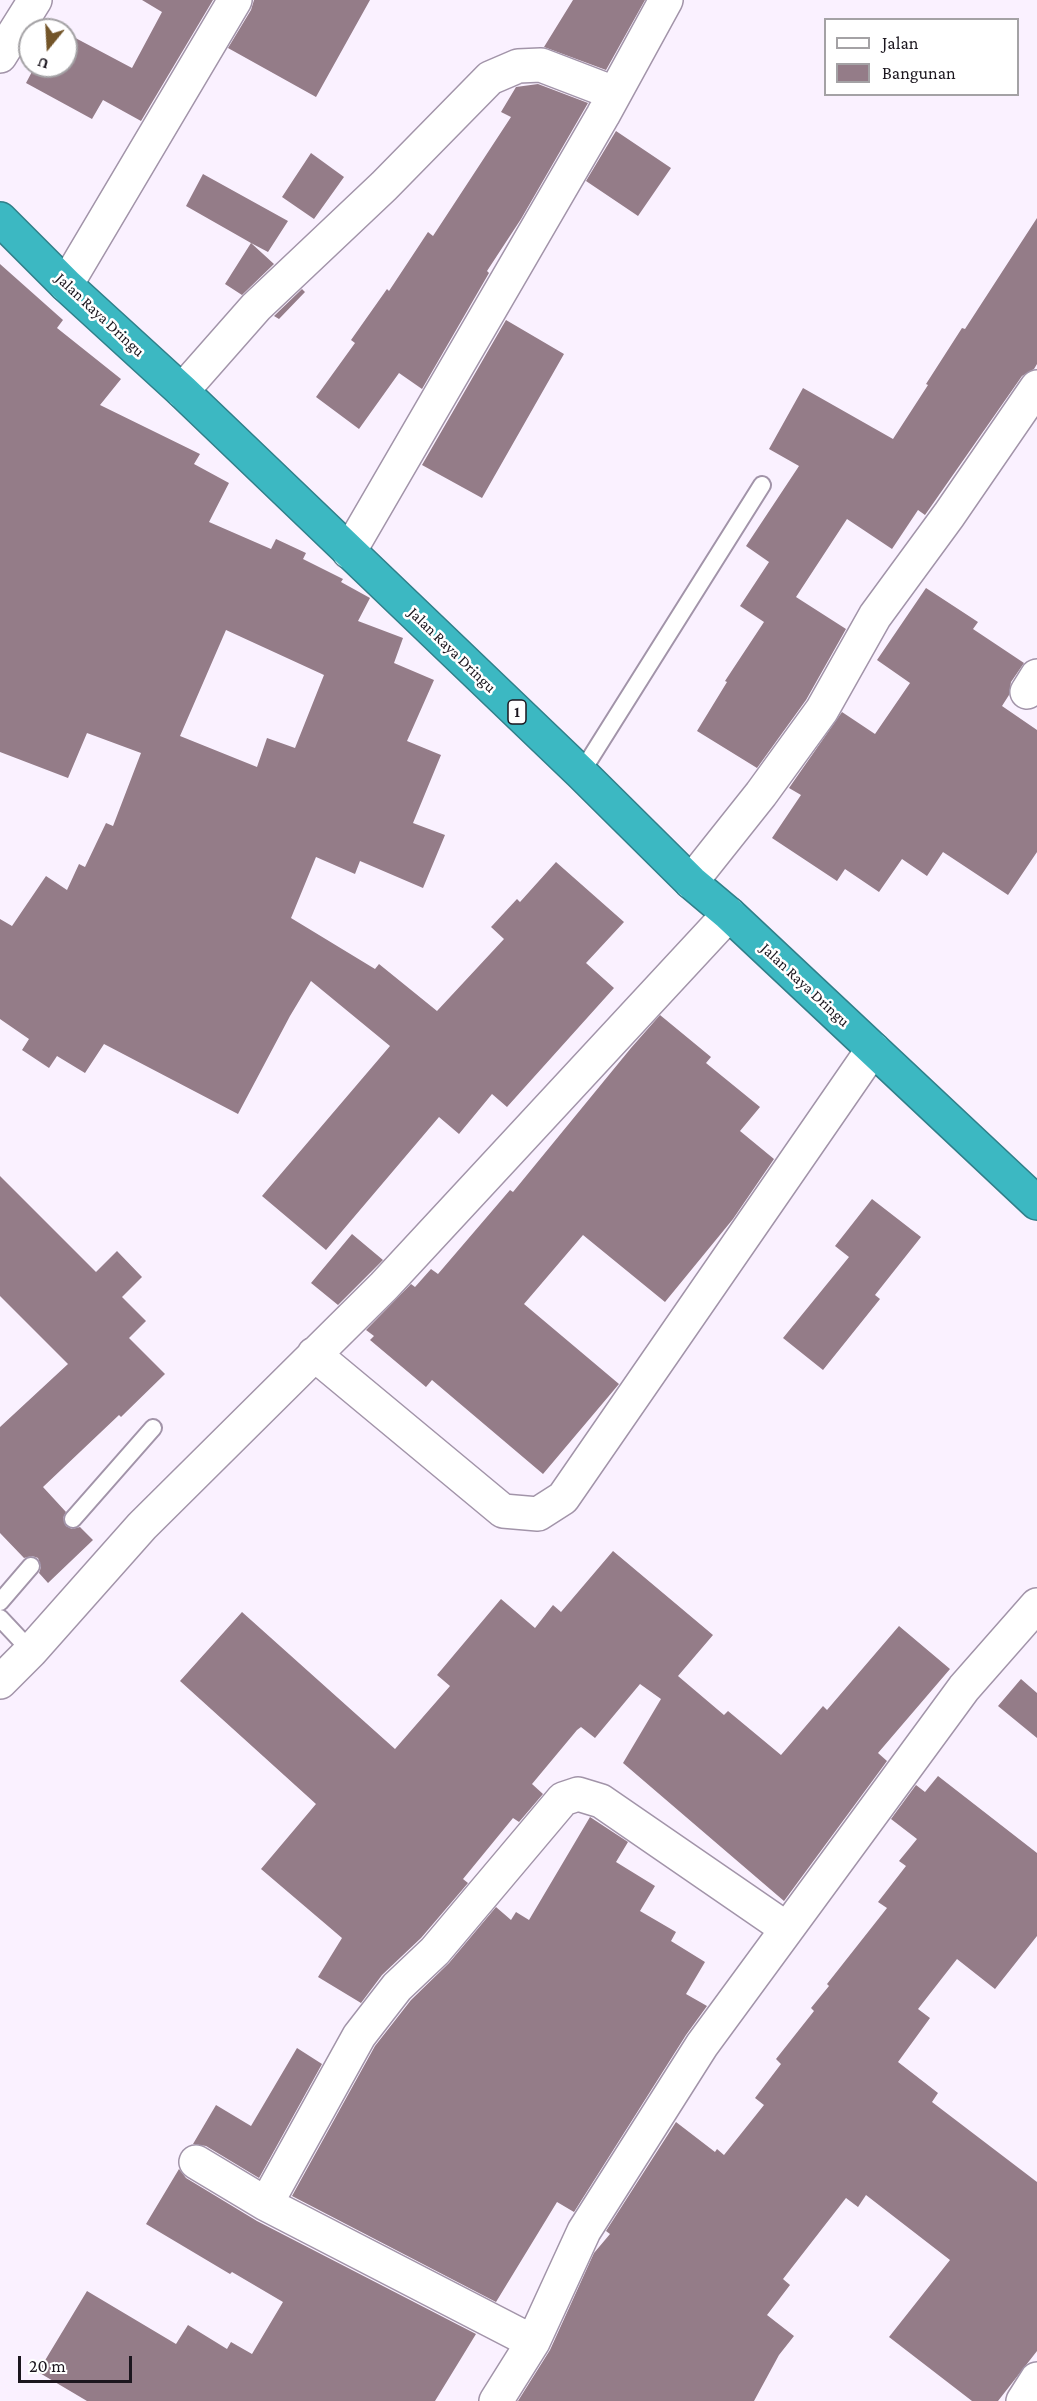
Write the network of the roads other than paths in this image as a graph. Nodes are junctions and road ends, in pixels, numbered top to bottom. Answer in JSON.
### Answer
{"nodes":[{"id":1,"x":35,"y":0,"type":"edge"},
{"id":2,"x":235,"y":0,"type":"edge"},
{"id":3,"x":666,"y":0,"type":"edge"},
{"id":4,"x":0,"y":56,"type":"edge"},
{"id":5,"x":615,"y":93,"type":"junction"},
{"id":6,"x":0,"y":219,"type":"edge"},
{"id":7,"x":66,"y":285,"type":"junction"},
{"id":8,"x":1037,"y":387,"type":"edge"},
{"id":9,"x":182,"y":391,"type":"junction"},
{"id":10,"x":762,"y":485,"type":"dead end"},
{"id":11,"x":349,"y":552,"type":"junction"},
{"id":12,"x":581,"y":773,"type":"junction"},
{"id":13,"x":691,"y":882,"type":"junction"},
{"id":14,"x":729,"y":914,"type":"junction"},
{"id":15,"x":873,"y":1049,"type":"junction"},
{"id":16,"x":1037,"y":1203,"type":"edge"},
{"id":17,"x":314,"y":1354,"type":"junction"},
{"id":18,"x":153,"y":1428,"type":"dead end"},
{"id":19,"x":73,"y":1519,"type":"dead end"},
{"id":20,"x":31,"y":1566,"type":"dead end"},
{"id":21,"x":0,"y":1602,"type":"edge"},
{"id":22,"x":1037,"y":1605,"type":"edge"},
{"id":23,"x":0,"y":1618,"type":"edge"},
{"id":24,"x":31,"y":1651,"type":"junction"},
{"id":25,"x":0,"y":1682,"type":"edge"},
{"id":26,"x":787,"y":1929,"type":"junction"},
{"id":27,"x":196,"y":2162,"type":"dead end"},
{"id":28,"x":266,"y":2204,"type":"junction"},
{"id":29,"x":533,"y":2342,"type":"junction"},
{"id":30,"x":1037,"y":2379,"type":"edge"},
{"id":31,"x":496,"y":2401,"type":"edge"},
{"id":32,"x":1023,"y":2401,"type":"edge"}],
"edges":[{"from":1,"to":4,"type":"street"},
{"from":2,"to":7,"type":"street"},
{"from":3,"to":5,"type":"street"},
{"from":5,"to":9,"type":"street"},
{"from":5,"to":11,"type":"street"},
{"from":6,"to":7,"type":"highway","name":"Jalan Raya Dringu","number":"1"},
{"from":7,"to":9,"type":"highway","name":"Jalan Raya Dringu","number":"1"},
{"from":8,"to":13,"type":"street"},
{"from":9,"to":11,"type":"highway","name":"Jalan Raya Dringu","number":"1"},
{"from":10,"to":12,"type":"lane"},
{"from":11,"to":12,"type":"highway","name":"Jalan Raya Dringu","number":"1"},
{"from":12,"to":13,"type":"highway","name":"Jalan Raya Dringu","number":"1"},
{"from":13,"to":14,"type":"highway","name":"Jalan Raya Dringu","number":"1"},
{"from":14,"to":15,"type":"highway","name":"Jalan Raya Dringu","number":"1"},
{"from":14,"to":17,"type":"street"},
{"from":15,"to":16,"type":"highway","name":"Jalan Raya Dringu","number":"1"},
{"from":15,"to":17,"type":"street"},
{"from":17,"to":24,"type":"street"},
{"from":18,"to":19,"type":"lane"},
{"from":20,"to":21,"type":"lane"},
{"from":22,"to":26,"type":"street"},
{"from":23,"to":24,"type":"lane"},
{"from":24,"to":25,"type":"street"},
{"from":26,"to":28,"type":"street"},
{"from":26,"to":29,"type":"street"},
{"from":27,"to":28,"type":"street"},
{"from":28,"to":29,"type":"street"},
{"from":29,"to":31,"type":"street"},
{"from":30,"to":32,"type":"street"}]}
